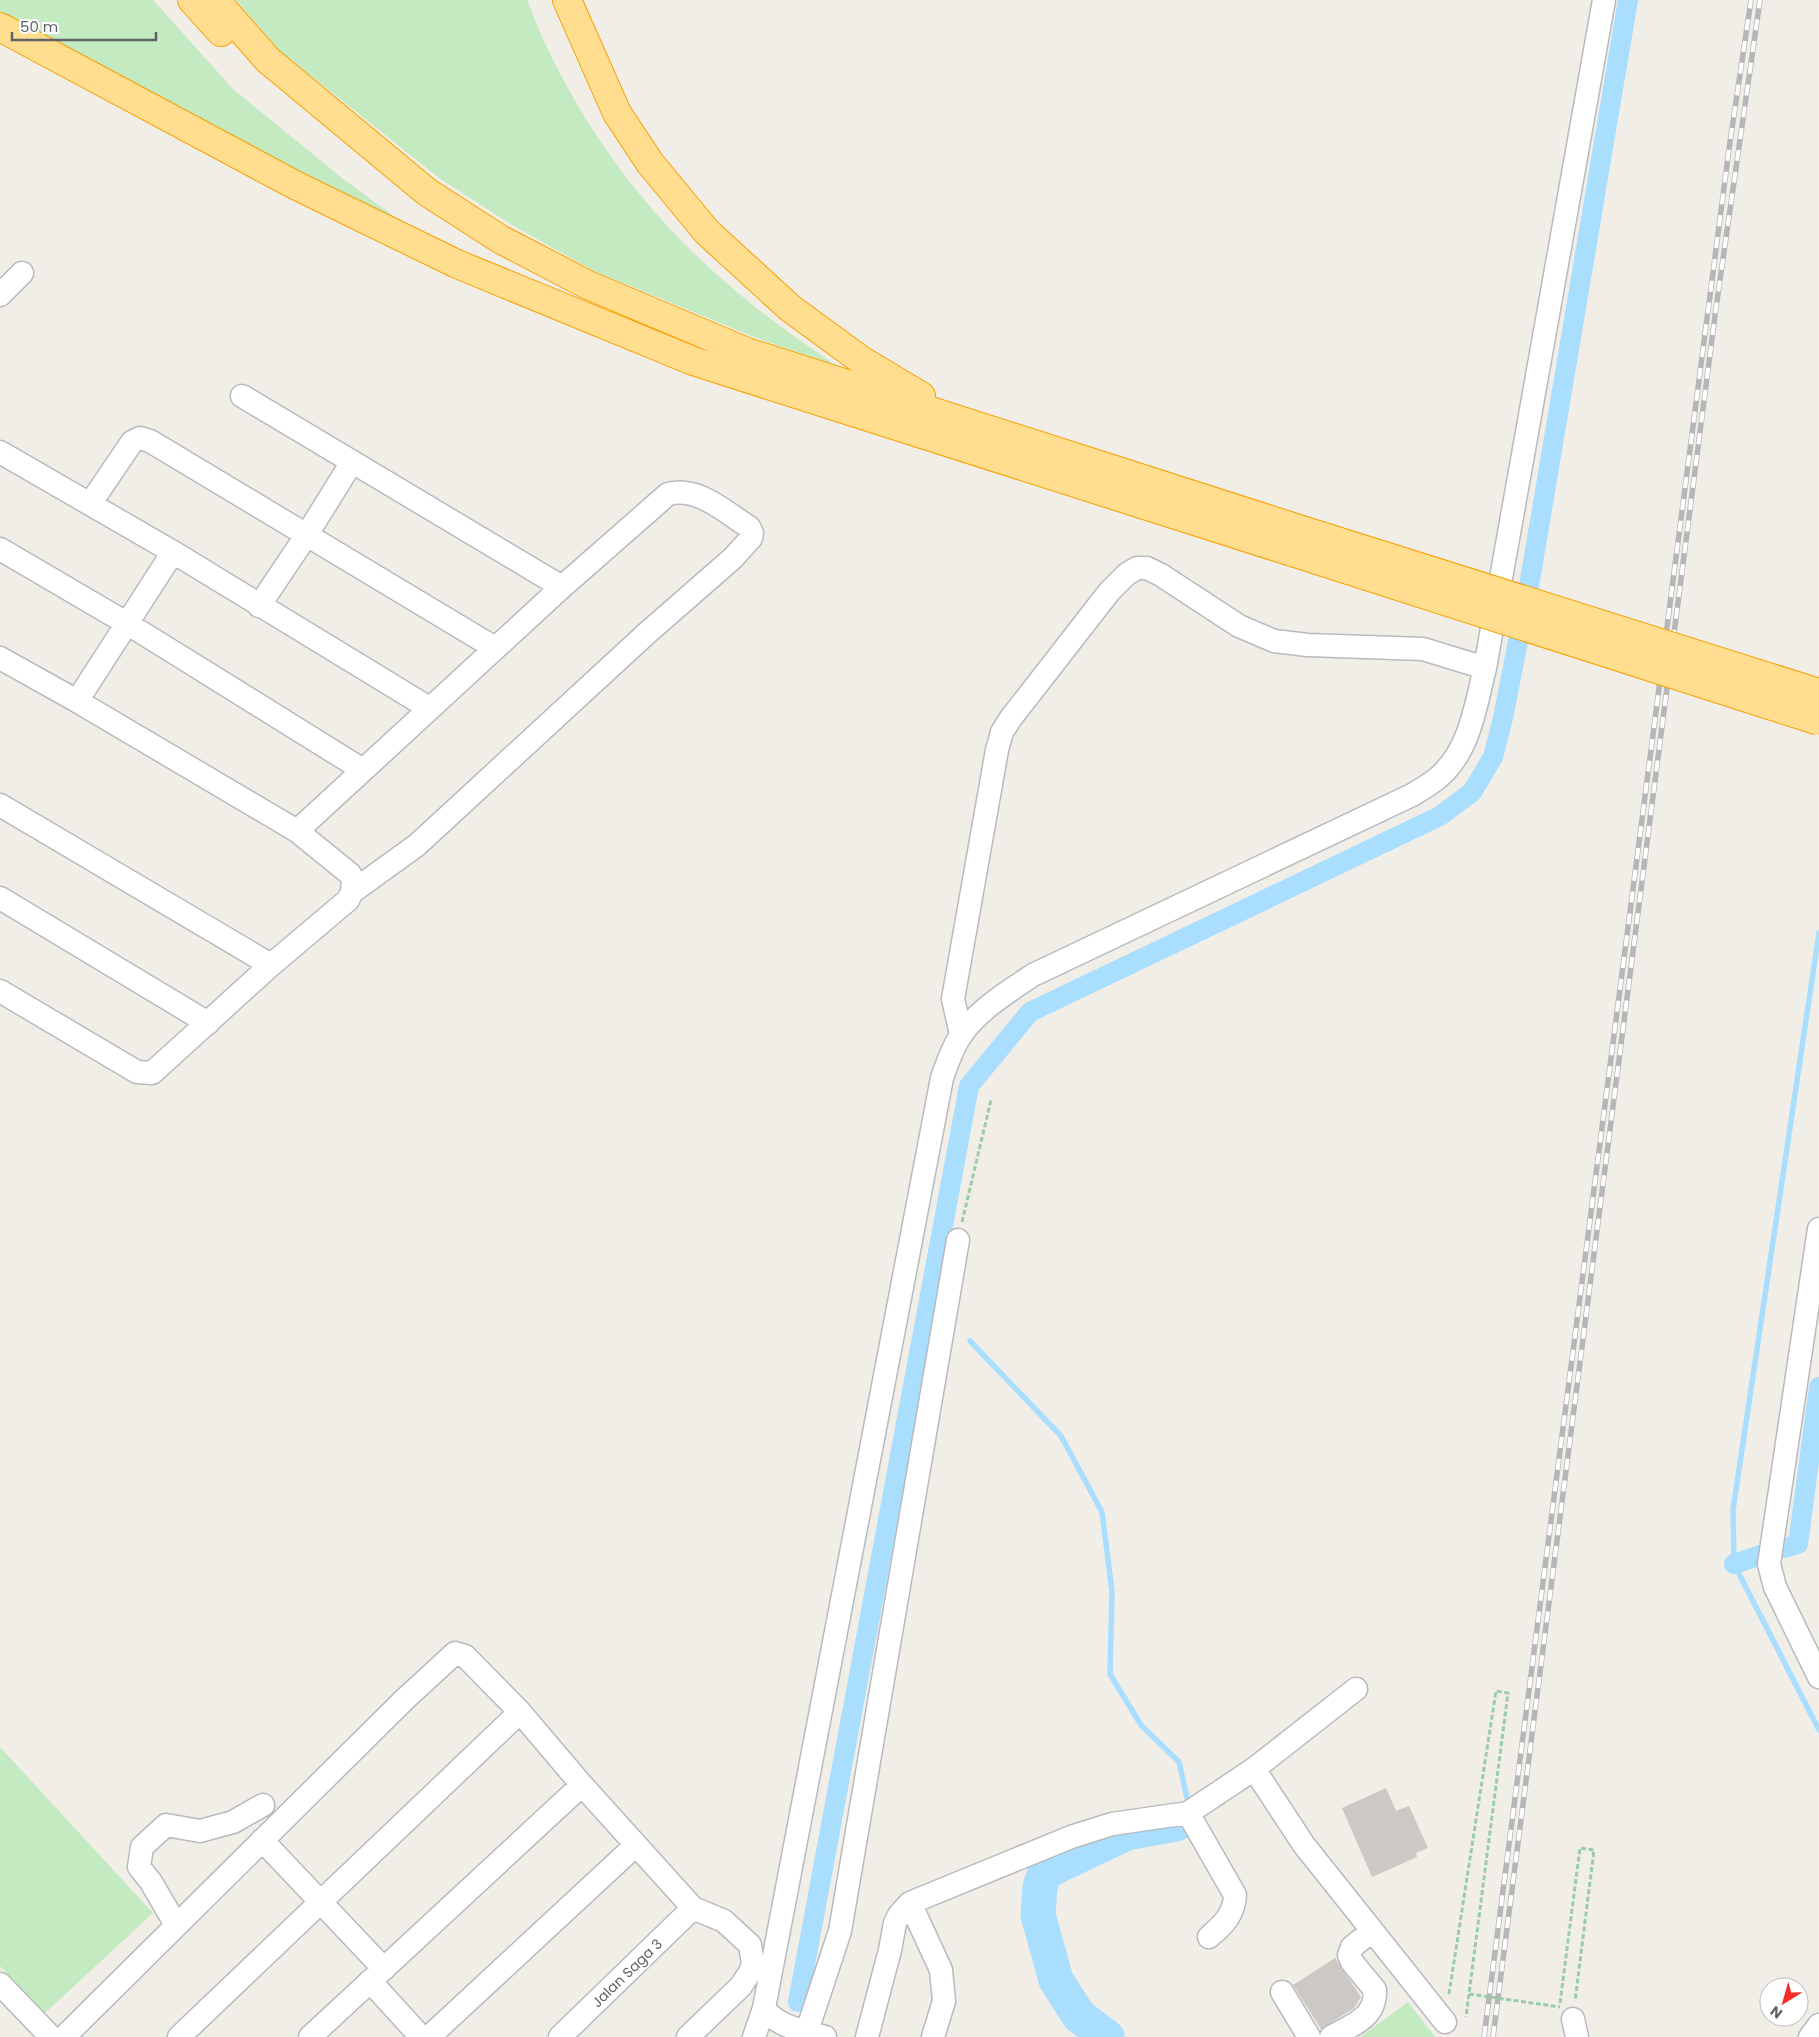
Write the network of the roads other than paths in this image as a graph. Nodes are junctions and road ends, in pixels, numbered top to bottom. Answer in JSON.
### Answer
{"nodes":[{"id":1,"x":192,"y":0,"type":"edge"},
{"id":2,"x":215,"y":0,"type":"edge"},
{"id":3,"x":566,"y":0,"type":"edge"},
{"id":4,"x":1604,"y":0,"type":"edge"},
{"id":5,"x":0,"y":27,"type":"edge"},
{"id":6,"x":22,"y":274,"type":"dead end"},
{"id":7,"x":0,"y":295,"type":"edge"},
{"id":8,"x":242,"y":396,"type":"dead end"},
{"id":9,"x":957,"y":418,"type":"junction"},
{"id":10,"x":934,"y":439,"type":"junction"},
{"id":11,"x":0,"y":452,"type":"edge"},
{"id":12,"x":352,"y":462,"type":"junction"},
{"id":13,"x":90,"y":504,"type":"junction"},
{"id":14,"x":306,"y":536,"type":"junction"},
{"id":15,"x":1297,"y":541,"type":"junction"},
{"id":16,"x":0,"y":549,"type":"edge"},
{"id":17,"x":173,"y":552,"type":"junction"},
{"id":18,"x":562,"y":587,"type":"junction"},
{"id":19,"x":259,"y":606,"type":"junction"},
{"id":20,"x":128,"y":624,"type":"junction"},
{"id":21,"x":495,"y":648,"type":"junction"},
{"id":22,"x":0,"y":658,"type":"edge"},
{"id":23,"x":1485,"y":668,"type":"junction"},
{"id":24,"x":1819,"y":693,"type":"edge"},
{"id":25,"x":78,"y":701,"type":"junction"},
{"id":26,"x":430,"y":708,"type":"junction"},
{"id":27,"x":1819,"y":721,"type":"edge"},
{"id":28,"x":363,"y":770,"type":"junction"},
{"id":29,"x":0,"y":805,"type":"edge"},
{"id":30,"x":297,"y":831,"type":"junction"},
{"id":31,"x":352,"y":892,"type":"junction"},
{"id":32,"x":0,"y":898,"type":"edge"},
{"id":33,"x":271,"y":965,"type":"junction"},
{"id":34,"x":0,"y":991,"type":"edge"},
{"id":35,"x":208,"y":1023,"type":"junction"},
{"id":36,"x":961,"y":1034,"type":"junction"},
{"id":37,"x":1819,"y":1229,"type":"edge"},
{"id":38,"x":958,"y":1240,"type":"road end"},
{"id":39,"x":1819,"y":1677,"type":"edge"},
{"id":40,"x":1356,"y":1689,"type":"dead end"},
{"id":41,"x":520,"y":1712,"type":"junction"},
{"id":42,"x":1254,"y":1769,"type":"junction"},
{"id":43,"x":582,"y":1785,"type":"junction"},
{"id":44,"x":263,"y":1805,"type":"dead end"},
{"id":45,"x":1188,"y":1813,"type":"junction"},
{"id":46,"x":262,"y":1840,"type":"junction"},
{"id":47,"x":636,"y":1845,"type":"junction"},
{"id":48,"x":320,"y":1902,"type":"junction"},
{"id":49,"x":910,"y":1903,"type":"junction"},
{"id":50,"x":693,"y":1908,"type":"junction"},
{"id":51,"x":176,"y":1925,"type":"junction"},
{"id":52,"x":1372,"y":1931,"type":"junction"},
{"id":53,"x":1209,"y":1937,"type":"dead end"},
{"id":54,"x":377,"y":1975,"type":"junction"},
{"id":55,"x":0,"y":1984,"type":"edge"},
{"id":56,"x":1282,"y":1992,"type":"dead end"},
{"id":57,"x":764,"y":2008,"type":"junction"},
{"id":58,"x":1445,"y":2022,"type":"road end"},
{"id":59,"x":1819,"y":2025,"type":"edge"},
{"id":60,"x":816,"y":2034,"type":"edge"},
{"id":61,"x":51,"y":2037,"type":"edge"},
{"id":62,"x":64,"y":2037,"type":"edge"},
{"id":63,"x":180,"y":2037,"type":"edge"},
{"id":64,"x":310,"y":2037,"type":"edge"},
{"id":65,"x":421,"y":2037,"type":"edge"},
{"id":66,"x":429,"y":2037,"type":"edge"},
{"id":67,"x":560,"y":2037,"type":"edge"},
{"id":68,"x":688,"y":2037,"type":"edge"},
{"id":69,"x":754,"y":2037,"type":"edge"},
{"id":70,"x":866,"y":2037,"type":"edge"},
{"id":71,"x":933,"y":2037,"type":"edge"},
{"id":72,"x":1309,"y":2037,"type":"edge"},
{"id":73,"x":1331,"y":2037,"type":"edge"},
{"id":74,"x":1810,"y":2037,"type":"edge"}],
"edges":[{"from":1,"to":10,"type":"highway"},
{"from":2,"to":9,"type":"highway"},
{"from":3,"to":9,"type":"highway"},
{"from":4,"to":23,"type":"street"},
{"from":5,"to":10,"type":"highway"},
{"from":6,"to":7,"type":"street"},
{"from":8,"to":12,"type":"street"},
{"from":9,"to":15,"type":"highway"},
{"from":10,"to":15,"type":"highway"},
{"from":11,"to":13,"type":"street"},
{"from":12,"to":14,"type":"street"},
{"from":12,"to":18,"type":"street"},
{"from":13,"to":14,"type":"street"},
{"from":13,"to":17,"type":"street"},
{"from":14,"to":19,"type":"street"},
{"from":14,"to":21,"type":"street"},
{"from":15,"to":24,"type":"highway","bridge":true},
{"from":15,"to":27,"type":"highway","bridge":true},
{"from":16,"to":20,"type":"street"},
{"from":17,"to":19,"type":"street"},
{"from":17,"to":20,"type":"street"},
{"from":18,"to":21,"type":"street"},
{"from":18,"to":31,"type":"street"},
{"from":19,"to":26,"type":"street"},
{"from":20,"to":25,"type":"street"},
{"from":20,"to":28,"type":"street"},
{"from":21,"to":26,"type":"street"},
{"from":22,"to":25,"type":"street"},
{"from":23,"to":36,"type":"street"},
{"from":23,"to":36,"type":"street"},
{"from":25,"to":30,"type":"street"},
{"from":26,"to":28,"type":"street"},
{"from":28,"to":30,"type":"street"},
{"from":29,"to":33,"type":"street"},
{"from":30,"to":31,"type":"street"},
{"from":31,"to":33,"type":"street"},
{"from":32,"to":35,"type":"street"},
{"from":33,"to":35,"type":"street"},
{"from":34,"to":35,"type":"street"},
{"from":36,"to":57,"type":"street"},
{"from":37,"to":39,"type":"street"},
{"from":38,"to":60,"type":"street"},
{"from":40,"to":42,"type":"street"},
{"from":41,"to":43,"type":"street"},
{"from":41,"to":46,"type":"street"},
{"from":41,"to":48,"type":"street"},
{"from":42,"to":45,"type":"street"},
{"from":42,"to":52,"type":"street"},
{"from":43,"to":47,"type":"street"},
{"from":43,"to":54,"type":"street"},
{"from":44,"to":51,"type":"street"},
{"from":45,"to":49,"type":"street"},
{"from":45,"to":53,"type":"street"},
{"from":46,"to":48,"type":"street"},
{"from":46,"to":51,"type":"street"},
{"from":47,"to":50,"type":"street"},
{"from":47,"to":66,"type":"street"},
{"from":48,"to":54,"type":"street"},
{"from":48,"to":63,"type":"street"},
{"from":49,"to":70,"type":"street"},
{"from":49,"to":71,"type":"street"},
{"from":50,"to":67,"type":"street","name":"Jalan Saga 3"},
{"from":50,"to":68,"type":"street"},
{"from":51,"to":62,"type":"street"},
{"from":52,"to":58,"type":"street"},
{"from":52,"to":73,"type":"street"},
{"from":54,"to":64,"type":"street"},
{"from":54,"to":65,"type":"street"},
{"from":55,"to":61,"type":"street"},
{"from":56,"to":72,"type":"street"},
{"from":57,"to":60,"type":"street"},
{"from":57,"to":69,"type":"street"},
{"from":59,"to":74,"type":"street"}]}
